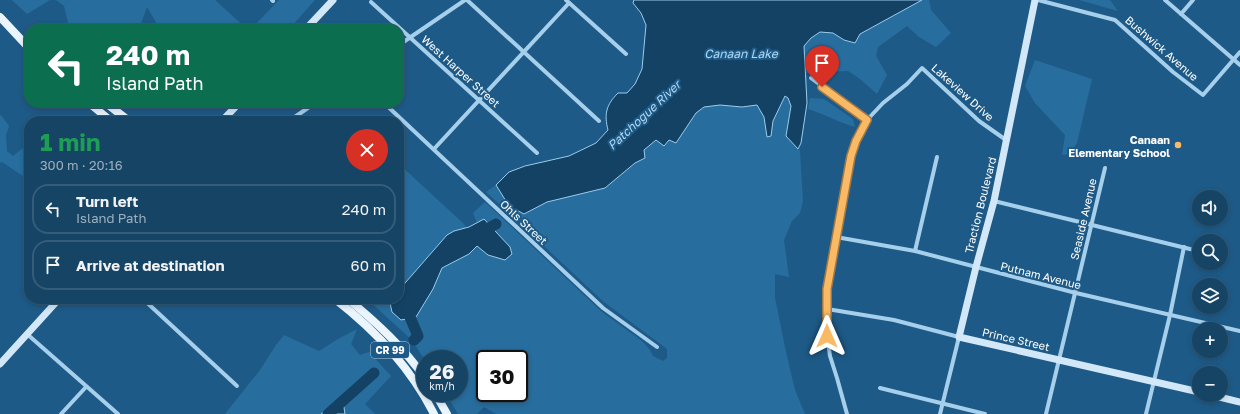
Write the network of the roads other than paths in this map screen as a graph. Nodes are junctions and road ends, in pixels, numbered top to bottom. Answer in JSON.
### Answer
{"nodes":[{"id":1,"x":333,"y":0,"type":"edge"},
{"id":2,"x":466,"y":0,"type":"edge"},
{"id":3,"x":1035,"y":0,"type":"edge"},
{"id":4,"x":1038,"y":0,"type":"edge"},
{"id":5,"x":1165,"y":0,"type":"edge"},
{"id":6,"x":1193,"y":0,"type":"edge"},
{"id":7,"x":371,"y":2,"type":"dead end"},
{"id":8,"x":567,"y":2,"type":"edge"},
{"id":9,"x":1181,"y":14,"type":"junction"},
{"id":10,"x":2,"y":19,"type":"edge"},
{"id":11,"x":311,"y":24,"type":"edge"},
{"id":12,"x":396,"y":24,"type":"edge"},
{"id":13,"x":404,"y":31,"type":"edge"},
{"id":14,"x":24,"y":35,"type":"edge"},
{"id":15,"x":411,"y":37,"type":"junction"},
{"id":16,"x":404,"y":42,"type":"edge"},
{"id":17,"x":24,"y":43,"type":"edge"},
{"id":18,"x":524,"y":51,"type":"junction"},
{"id":19,"x":1240,"y":52,"type":"edge"},
{"id":20,"x":626,"y":54,"type":"dead end"},
{"id":21,"x":1234,"y":60,"type":"junction"},
{"id":22,"x":1240,"y":66,"type":"edge"},
{"id":23,"x":811,"y":78,"type":"dead end"},
{"id":24,"x":480,"y":100,"type":"junction"},
{"id":25,"x":95,"y":108,"type":"edge"},
{"id":26,"x":112,"y":108,"type":"edge"},
{"id":27,"x":234,"y":108,"type":"edge"},
{"id":28,"x":308,"y":108,"type":"edge"},
{"id":29,"x":389,"y":108,"type":"edge"},
{"id":30,"x":105,"y":116,"type":"edge"},
{"id":31,"x":123,"y":116,"type":"edge"},
{"id":32,"x":227,"y":116,"type":"edge"},
{"id":33,"x":297,"y":116,"type":"edge"},
{"id":34,"x":398,"y":116,"type":"edge"},
{"id":35,"x":867,"y":120,"type":"junction"},
{"id":36,"x":404,"y":121,"type":"edge"},
{"id":37,"x":599,"y":121,"type":"dead end"},
{"id":38,"x":1006,"y":140,"type":"junction"},
{"id":39,"x":434,"y":149,"type":"junction"},
{"id":40,"x":538,"y":153,"type":"dead end"},
{"id":41,"x":938,"y":157,"type":"dead end"},
{"id":42,"x":1105,"y":168,"type":"dead end"},
{"id":43,"x":994,"y":201,"type":"junction"},
{"id":44,"x":1090,"y":225,"type":"junction"},
{"id":45,"x":836,"y":237,"type":"junction"},
{"id":46,"x":1184,"y":247,"type":"junction"},
{"id":47,"x":1192,"y":249,"type":"edge"},
{"id":48,"x":915,"y":251,"type":"junction"},
{"id":49,"x":976,"y":267,"type":"junction"},
{"id":50,"x":1076,"y":293,"type":"junction"},
{"id":51,"x":54,"y":304,"type":"edge"},
{"id":52,"x":148,"y":304,"type":"edge"},
{"id":53,"x":341,"y":304,"type":"edge"},
{"id":54,"x":354,"y":304,"type":"edge"},
{"id":55,"x":827,"y":309,"type":"junction"},
{"id":56,"x":1170,"y":315,"type":"junction"},
{"id":57,"x":1240,"y":331,"type":"edge"},
{"id":58,"x":27,"y":334,"type":"junction"},
{"id":59,"x":959,"y":337,"type":"junction"},
{"id":60,"x":657,"y":347,"type":"dead end"},
{"id":61,"x":1059,"y":360,"type":"junction"},
{"id":62,"x":0,"y":364,"type":"edge"},
{"id":63,"x":416,"y":366,"type":"edge"},
{"id":64,"x":1154,"y":382,"type":"junction"},
{"id":65,"x":237,"y":386,"type":"dead end"},
{"id":66,"x":86,"y":387,"type":"junction"},
{"id":67,"x":880,"y":388,"type":"dead end"},
{"id":68,"x":1192,"y":390,"type":"edge"},
{"id":69,"x":1228,"y":399,"type":"edge"},
{"id":70,"x":440,"y":402,"type":"edge"},
{"id":71,"x":1240,"y":402,"type":"edge"},
{"id":72,"x":943,"y":404,"type":"junction"},
{"id":73,"x":61,"y":414,"type":"edge"},
{"id":74,"x":118,"y":414,"type":"edge"},
{"id":75,"x":434,"y":414,"type":"edge"},
{"id":76,"x":447,"y":414,"type":"edge"},
{"id":77,"x":847,"y":414,"type":"edge"},
{"id":78,"x":940,"y":414,"type":"edge"},
{"id":79,"x":985,"y":414,"type":"edge"},
{"id":80,"x":1046,"y":414,"type":"edge"},
{"id":81,"x":1146,"y":414,"type":"edge"}],
"edges":[{"from":1,"to":11,"type":"street"},
{"from":2,"to":15,"type":"street"},
{"from":2,"to":18,"type":"street"},
{"from":3,"to":38,"type":"street","name":"Traction Boulevard"},
{"from":4,"to":21,"type":"street","name":"Bushwick Avenue"},
{"from":5,"to":9,"type":"street"},
{"from":6,"to":9,"type":"street"},
{"from":7,"to":12,"type":"street","name":"West Harper Street"},
{"from":8,"to":18,"type":"street"},
{"from":8,"to":20,"type":"street"},
{"from":9,"to":21,"type":"street"},
{"from":10,"to":14,"type":"main road"},
{"from":10,"to":17,"type":"main road"},
{"from":13,"to":15,"type":"street","name":"West Harper Street"},
{"from":15,"to":16,"type":"street"},
{"from":15,"to":24,"type":"street","name":"West Harper Street"},
{"from":18,"to":24,"type":"street"},
{"from":18,"to":37,"type":"street"},
{"from":19,"to":21,"type":"street"},
{"from":21,"to":22,"type":"street"},
{"from":23,"to":35,"type":"street"},
{"from":24,"to":39,"type":"street"},
{"from":24,"to":40,"type":"street","name":"West Harper Street"},
{"from":25,"to":30,"type":"main road"},
{"from":26,"to":31,"type":"main road"},
{"from":27,"to":32,"type":"street"},
{"from":28,"to":33,"type":"street"},
{"from":29,"to":34,"type":"street","name":"Ohls Street"},
{"from":35,"to":38,"type":"street","name":"Lakeview Drive"},
{"from":35,"to":45,"type":"street","name":"Lakeview Drive"},
{"from":36,"to":39,"type":"street","name":"Ohls Street"},
{"from":38,"to":43,"type":"street","name":"Traction Boulevard"},
{"from":39,"to":60,"type":"street","name":"Ohls Street"},
{"from":41,"to":48,"type":"street"},
{"from":42,"to":44,"type":"street","name":"Seaside Avenue"},
{"from":43,"to":44,"type":"street"},
{"from":43,"to":49,"type":"street","name":"Traction Boulevard"},
{"from":44,"to":46,"type":"street"},
{"from":44,"to":50,"type":"street","name":"Seaside Avenue"},
{"from":45,"to":48,"type":"street","name":"Putnam Avenue"},
{"from":45,"to":55,"type":"street","name":"Lakeview Drive"},
{"from":46,"to":47,"type":"street"},
{"from":46,"to":56,"type":"street"},
{"from":48,"to":49,"type":"street","name":"Putnam Avenue"},
{"from":49,"to":50,"type":"street","name":"Putnam Avenue"},
{"from":49,"to":59,"type":"street","name":"Traction Boulevard"},
{"from":50,"to":56,"type":"street","name":"Putnam Avenue"},
{"from":50,"to":61,"type":"street","name":"Seaside Avenue"},
{"from":51,"to":58,"type":"street"},
{"from":52,"to":65,"type":"street"},
{"from":53,"to":75,"type":"main road","number":"CR 99"},
{"from":54,"to":63,"type":"main road","number":"CR 99"},
{"from":55,"to":59,"type":"street","name":"Prince Street"},
{"from":55,"to":77,"type":"street","name":"Lakeview Drive"},
{"from":56,"to":57,"type":"street","name":"Putnam Avenue"},
{"from":56,"to":64,"type":"street"},
{"from":58,"to":62,"type":"street"},
{"from":58,"to":66,"type":"street"},
{"from":59,"to":61,"type":"street","name":"Prince Street"},
{"from":59,"to":72,"type":"street","name":"Traction Boulevard"},
{"from":61,"to":64,"type":"street","name":"Prince Street"},
{"from":61,"to":80,"type":"street","name":"Seaside Avenue"},
{"from":64,"to":68,"type":"street","name":"Prince Street"},
{"from":64,"to":81,"type":"street"},
{"from":66,"to":73,"type":"street"},
{"from":66,"to":74,"type":"street"},
{"from":67,"to":72,"type":"street"},
{"from":69,"to":71,"type":"street"},
{"from":70,"to":76,"type":"main road"},
{"from":72,"to":78,"type":"street","name":"Traction Boulevard"},
{"from":72,"to":79,"type":"street"}]}
